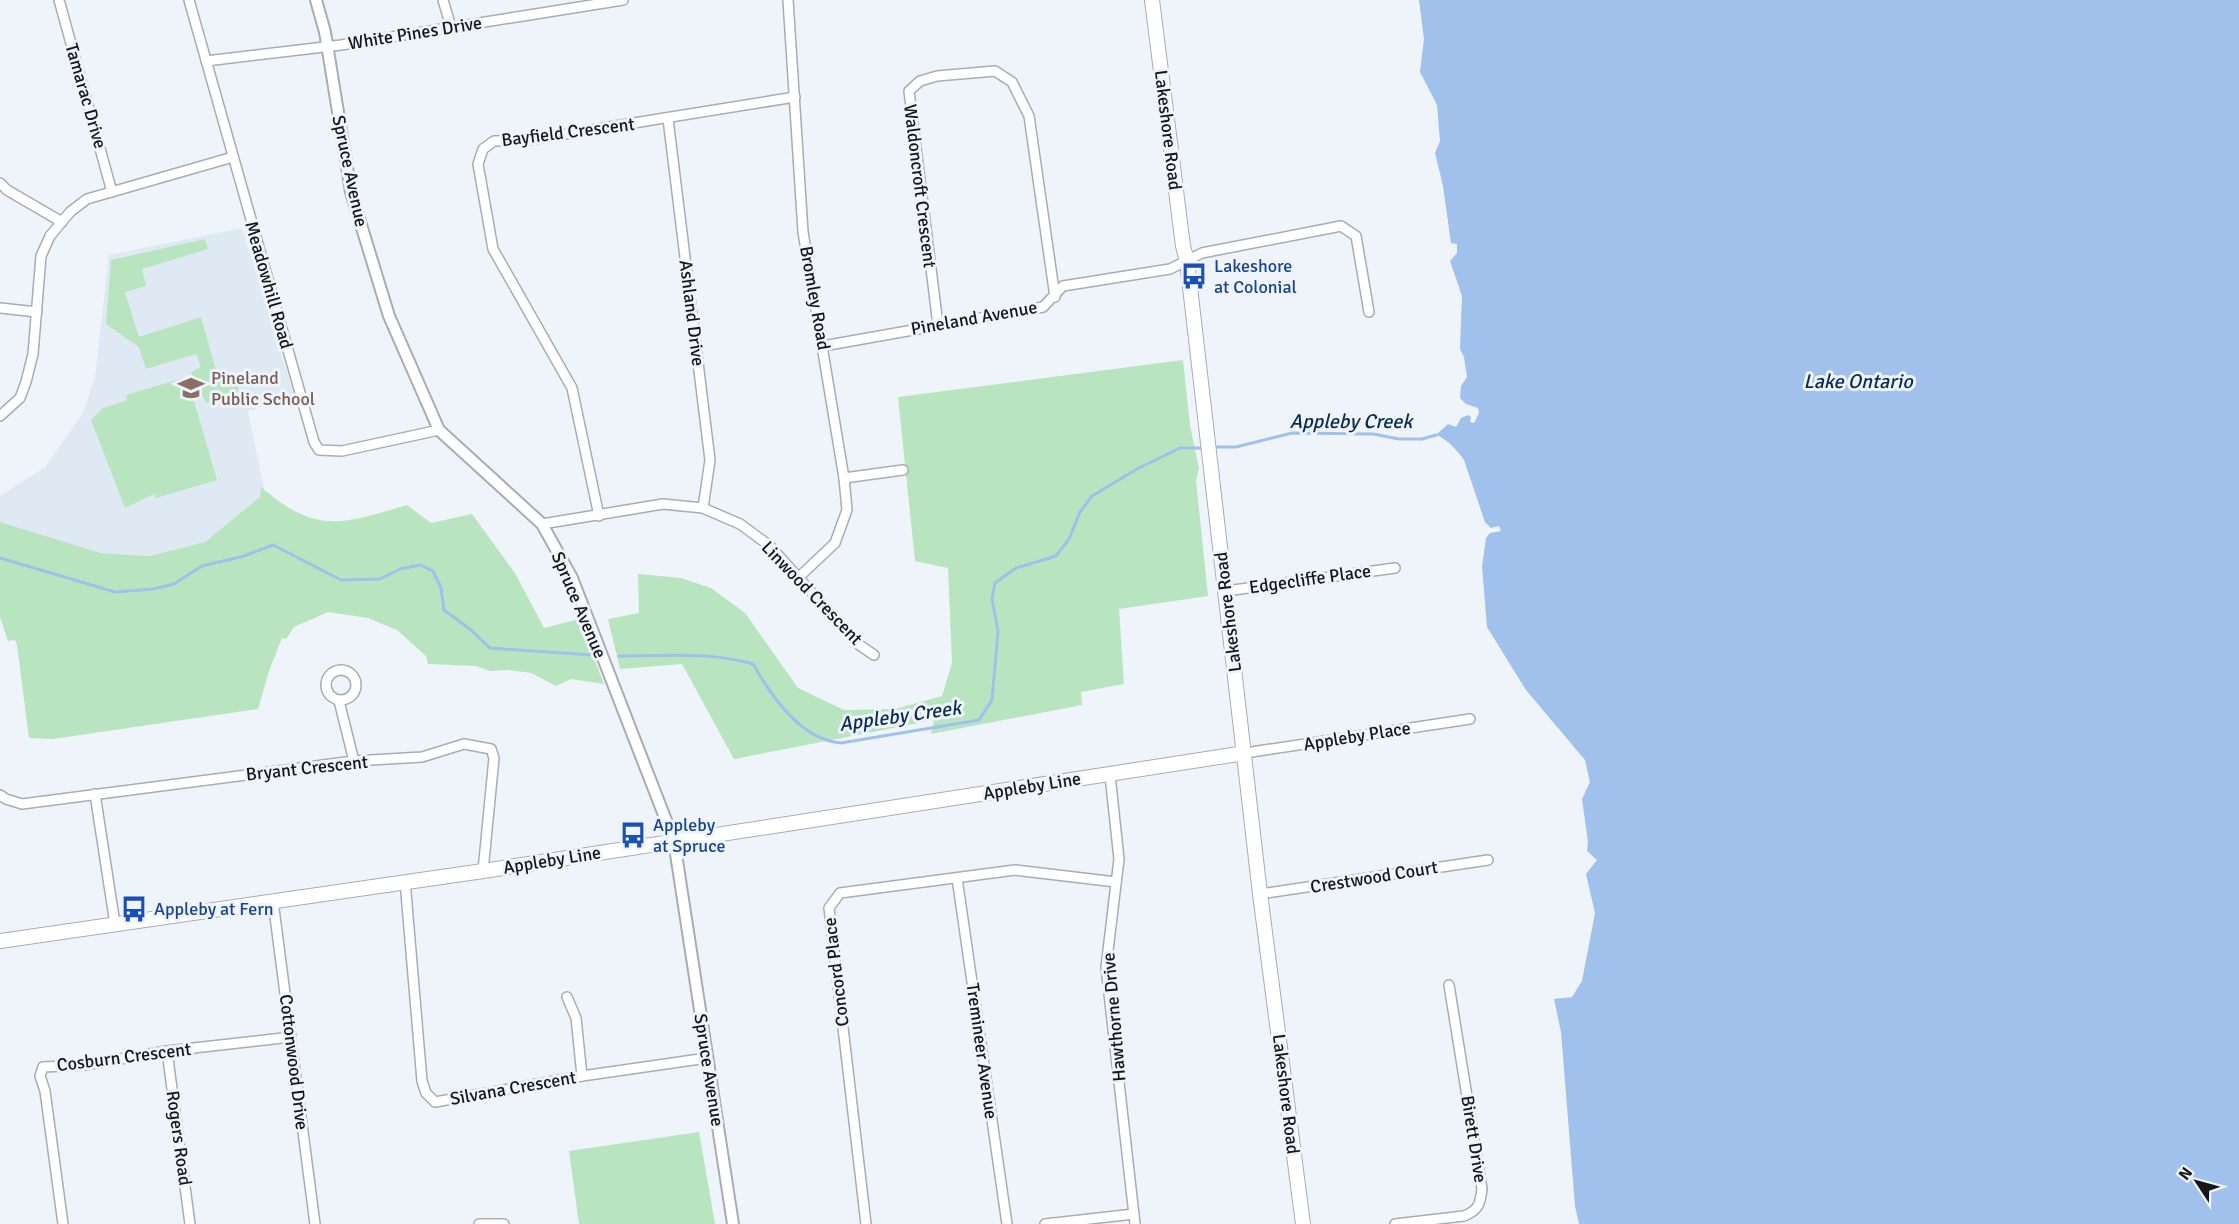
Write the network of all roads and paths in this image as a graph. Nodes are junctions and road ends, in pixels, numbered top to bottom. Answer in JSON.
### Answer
{"nodes":[{"id":1,"x":59,"y":0,"type":"edge"},
{"id":2,"x":189,"y":0,"type":"edge"},
{"id":3,"x":316,"y":0,"type":"edge"},
{"id":4,"x":443,"y":0,"type":"edge"},
{"id":5,"x":623,"y":0,"type":"edge"},
{"id":6,"x":788,"y":0,"type":"edge"},
{"id":7,"x":1152,"y":0,"type":"edge"},
{"id":8,"x":557,"y":5,"type":"edge"},
{"id":9,"x":451,"y":27,"type":"junction"},
{"id":10,"x":327,"y":47,"type":"junction"},
{"id":11,"x":206,"y":61,"type":"junction"},
{"id":12,"x":795,"y":97,"type":"junction"},
{"id":13,"x":668,"y":119,"type":"junction"},
{"id":14,"x":233,"y":157,"type":"junction"},
{"id":15,"x":0,"y":183,"type":"edge"},
{"id":16,"x":112,"y":192,"type":"junction"},
{"id":17,"x":62,"y":222,"type":"junction"},
{"id":18,"x":1187,"y":261,"type":"junction"},
{"id":19,"x":1054,"y":297,"type":"junction"},
{"id":20,"x":0,"y":308,"type":"edge"},
{"id":21,"x":37,"y":312,"type":"junction"},
{"id":22,"x":1369,"y":312,"type":"dead end"},
{"id":23,"x":938,"y":325,"type":"junction"},
{"id":24,"x":823,"y":346,"type":"junction"},
{"id":25,"x":0,"y":416,"type":"edge"},
{"id":26,"x":439,"y":430,"type":"junction"},
{"id":27,"x":903,"y":470,"type":"dead end"},
{"id":28,"x":844,"y":478,"type":"junction"},
{"id":29,"x":703,"y":508,"type":"junction"},
{"id":30,"x":598,"y":516,"type":"junction"},
{"id":31,"x":542,"y":524,"type":"junction"},
{"id":32,"x":1395,"y":568,"type":"dead end"},
{"id":33,"x":799,"y":577,"type":"junction"},
{"id":34,"x":1226,"y":591,"type":"junction"},
{"id":35,"x":874,"y":655,"type":"dead end"},
{"id":36,"x":339,"y":701,"type":"dead end"},
{"id":37,"x":1470,"y":719,"type":"dead end"},
{"id":38,"x":1245,"y":753,"type":"junction"},
{"id":39,"x":354,"y":761,"type":"junction"},
{"id":40,"x":1110,"y":775,"type":"junction"},
{"id":41,"x":95,"y":794,"type":"junction"},
{"id":42,"x":0,"y":795,"type":"edge"},
{"id":43,"x":674,"y":841,"type":"junction"},
{"id":44,"x":1488,"y":860,"type":"dead end"},
{"id":45,"x":483,"y":871,"type":"junction"},
{"id":46,"x":957,"y":878,"type":"junction"},
{"id":47,"x":405,"y":881,"type":"junction"},
{"id":48,"x":1116,"y":882,"type":"junction"},
{"id":49,"x":1260,"y":894,"type":"junction"},
{"id":50,"x":273,"y":901,"type":"junction"},
{"id":51,"x":115,"y":924,"type":"junction"},
{"id":52,"x":0,"y":941,"type":"edge"},
{"id":53,"x":1449,"y":985,"type":"dead end"},
{"id":54,"x":567,"y":997,"type":"dead end"},
{"id":55,"x":291,"y":1037,"type":"junction"},
{"id":56,"x":167,"y":1051,"type":"junction"},
{"id":57,"x":707,"y":1058,"type":"junction"},
{"id":58,"x":582,"y":1076,"type":"junction"},
{"id":59,"x":1134,"y":1219,"type":"edge"},
{"id":60,"x":63,"y":1224,"type":"edge"},
{"id":61,"x":190,"y":1224,"type":"edge"},
{"id":62,"x":315,"y":1224,"type":"edge"},
{"id":63,"x":479,"y":1224,"type":"edge"},
{"id":64,"x":504,"y":1224,"type":"edge"},
{"id":65,"x":733,"y":1224,"type":"edge"},
{"id":66,"x":866,"y":1224,"type":"edge"},
{"id":67,"x":1007,"y":1224,"type":"edge"},
{"id":68,"x":1045,"y":1224,"type":"edge"},
{"id":69,"x":1303,"y":1224,"type":"edge"},
{"id":70,"x":1395,"y":1224,"type":"edge"}],
"edges":[{"from":1,"to":16,"type":"street","name":"Tamarac Drive"},
{"from":2,"to":11,"type":"street","name":"Meadowhill Road"},
{"from":3,"to":10,"type":"street","name":"Spruce Avenue"},
{"from":4,"to":9,"type":"street"},
{"from":5,"to":8,"type":"street","name":"White Pines Drive"},
{"from":6,"to":12,"type":"street","name":"Bromley Road"},
{"from":7,"to":18,"type":"main road","name":"Lakeshore Road"},
{"from":8,"to":9,"type":"street","name":"White Pines Drive"},
{"from":9,"to":10,"type":"street","name":"White Pines Drive"},
{"from":10,"to":11,"type":"street","name":"White Pines Drive"},
{"from":10,"to":26,"type":"street","name":"Spruce Avenue"},
{"from":11,"to":14,"type":"street","name":"Meadowhill Road"},
{"from":12,"to":13,"type":"street","name":"Bayfield Crescent"},
{"from":12,"to":24,"type":"street","name":"Bromley Road"},
{"from":13,"to":29,"type":"street","name":"Ashland Drive"},
{"from":13,"to":30,"type":"street","name":"Bayfield Crescent"},
{"from":14,"to":16,"type":"street"},
{"from":14,"to":26,"type":"street","name":"Meadowhill Road"},
{"from":15,"to":17,"type":"street"},
{"from":16,"to":17,"type":"street"},
{"from":17,"to":21,"type":"street"},
{"from":18,"to":19,"type":"street","name":"Pineland Avenue"},
{"from":18,"to":22,"type":"street","name":"Pineland Avenue"},
{"from":18,"to":34,"type":"main road","name":"Lakeshore Road"},
{"from":19,"to":23,"type":"street","name":"Pineland Avenue"},
{"from":19,"to":23,"type":"street","name":"Waldoncroft Crescent"},
{"from":20,"to":21,"type":"street"},
{"from":21,"to":25,"type":"street"},
{"from":23,"to":24,"type":"street","name":"Pineland Avenue"},
{"from":24,"to":28,"type":"street","name":"Bromley Road"},
{"from":26,"to":31,"type":"street","name":"Spruce Avenue"},
{"from":27,"to":28,"type":"street"},
{"from":28,"to":33,"type":"street","name":"Bromley Road"},
{"from":29,"to":30,"type":"street","name":"Linwood Crescent"},
{"from":29,"to":33,"type":"street","name":"Linwood Crescent"},
{"from":30,"to":31,"type":"street","name":"Linwood Crescent"},
{"from":31,"to":43,"type":"street","name":"Spruce Avenue"},
{"from":32,"to":34,"type":"street","name":"Edgecliffe Place"},
{"from":33,"to":35,"type":"street","name":"Linwood Crescent"},
{"from":34,"to":38,"type":"main road","name":"Lakeshore Road"},
{"from":36,"to":39,"type":"street"},
{"from":37,"to":38,"type":"street","name":"Appleby Place"},
{"from":38,"to":40,"type":"main road","name":"Appleby Line"},
{"from":38,"to":49,"type":"main road","name":"Lakeshore Road"},
{"from":39,"to":41,"type":"street","name":"Bryant Crescent"},
{"from":39,"to":45,"type":"street","name":"Bryant Crescent"},
{"from":40,"to":43,"type":"main road","name":"Appleby Line"},
{"from":40,"to":48,"type":"street","name":"Hawthorne Drive"},
{"from":41,"to":42,"type":"street","name":"Bryant Crescent"},
{"from":41,"to":51,"type":"street"},
{"from":43,"to":45,"type":"main road","name":"Appleby Line"},
{"from":43,"to":57,"type":"street","name":"Spruce Avenue"},
{"from":44,"to":49,"type":"street","name":"Crestwood Court"},
{"from":45,"to":47,"type":"main road","name":"Appleby Line"},
{"from":46,"to":48,"type":"street","name":"Concord Place"},
{"from":46,"to":66,"type":"street","name":"Concord Place"},
{"from":46,"to":67,"type":"street","name":"Tremineer Avenue"},
{"from":47,"to":50,"type":"main road","name":"Appleby Line"},
{"from":47,"to":58,"type":"street","name":"Silvana Crescent"},
{"from":48,"to":59,"type":"street","name":"Hawthorne Drive"},
{"from":49,"to":69,"type":"main road","name":"Lakeshore Road"},
{"from":50,"to":51,"type":"main road","name":"Appleby Line"},
{"from":50,"to":55,"type":"street","name":"Cottonwood Drive"},
{"from":51,"to":52,"type":"main road","name":"Appleby Line"},
{"from":53,"to":70,"type":"street","name":"Birett Drive"},
{"from":54,"to":58,"type":"street"},
{"from":55,"to":56,"type":"street","name":"Cosburn Crescent"},
{"from":55,"to":62,"type":"street","name":"Cottonwood Drive"},
{"from":56,"to":60,"type":"street","name":"Cosburn Crescent"},
{"from":56,"to":61,"type":"street","name":"Rogers Road"},
{"from":57,"to":58,"type":"street","name":"Silvana Crescent"},
{"from":57,"to":65,"type":"street","name":"Spruce Avenue"},
{"from":59,"to":68,"type":"street"},
{"from":63,"to":64,"type":"street"}]}
